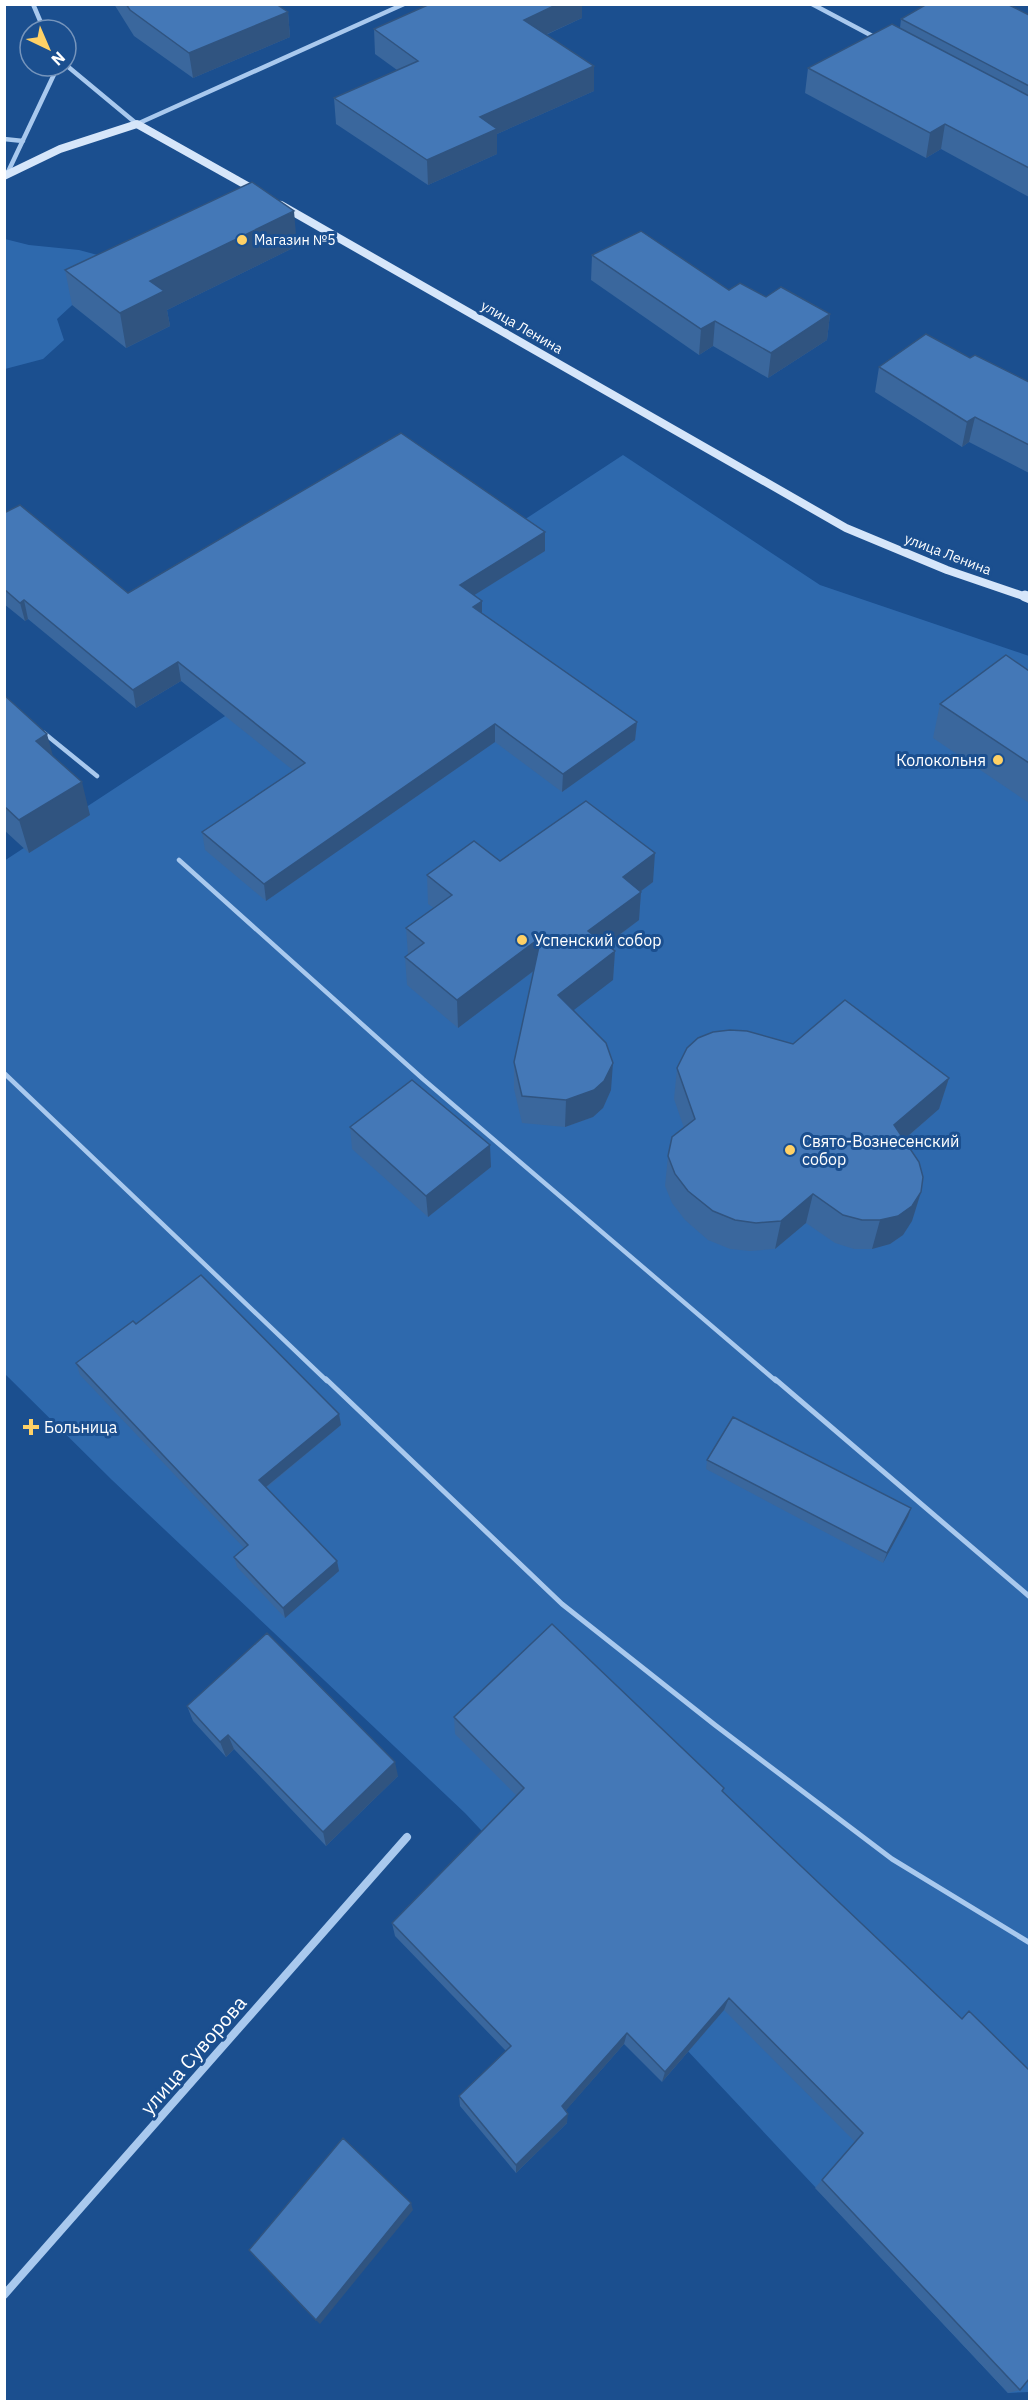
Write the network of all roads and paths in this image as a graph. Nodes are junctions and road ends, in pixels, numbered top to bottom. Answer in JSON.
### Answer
{"nodes":[{"id":1,"x":33,"y":4,"type":"edge"},
{"id":2,"x":404,"y":4,"type":"edge"},
{"id":3,"x":812,"y":4,"type":"edge"},
{"id":4,"x":39,"y":18,"type":"edge"},
{"id":5,"x":884,"y":43,"type":"edge"},
{"id":6,"x":78,"y":75,"type":"edge"},
{"id":7,"x":52,"y":78,"type":"edge"},
{"id":8,"x":137,"y":124,"type":"junction"},
{"id":9,"x":4,"y":139,"type":"edge"},
{"id":10,"x":23,"y":141,"type":"junction"},
{"id":11,"x":6,"y":176,"type":"edge"},
{"id":12,"x":1029,"y":598,"type":"edge"},
{"id":13,"x":42,"y":731,"type":"edge"},
{"id":14,"x":97,"y":776,"type":"dead end"},
{"id":15,"x":179,"y":860,"type":"dead end"},
{"id":16,"x":4,"y":1073,"type":"edge"},
{"id":17,"x":1029,"y":1598,"type":"edge"},
{"id":18,"x":407,"y":1837,"type":"dead end"},
{"id":19,"x":1029,"y":1942,"type":"edge"},
{"id":20,"x":4,"y":2295,"type":"edge"}],
"edges":[{"from":1,"to":4,"type":"street"},
{"from":2,"to":8,"type":"street"},
{"from":3,"to":5,"type":"street"},
{"from":6,"to":8,"type":"street"},
{"from":7,"to":10,"type":"street"},
{"from":8,"to":11,"type":"main road"},
{"from":8,"to":12,"type":"main road","name":"улица Ленина"},
{"from":9,"to":10,"type":"street"},
{"from":10,"to":11,"type":"street"},
{"from":13,"to":14,"type":"lane"},
{"from":15,"to":17,"type":"lane"},
{"from":16,"to":19,"type":"lane"},
{"from":18,"to":20,"type":"street","name":"улица Суворова"}]}
